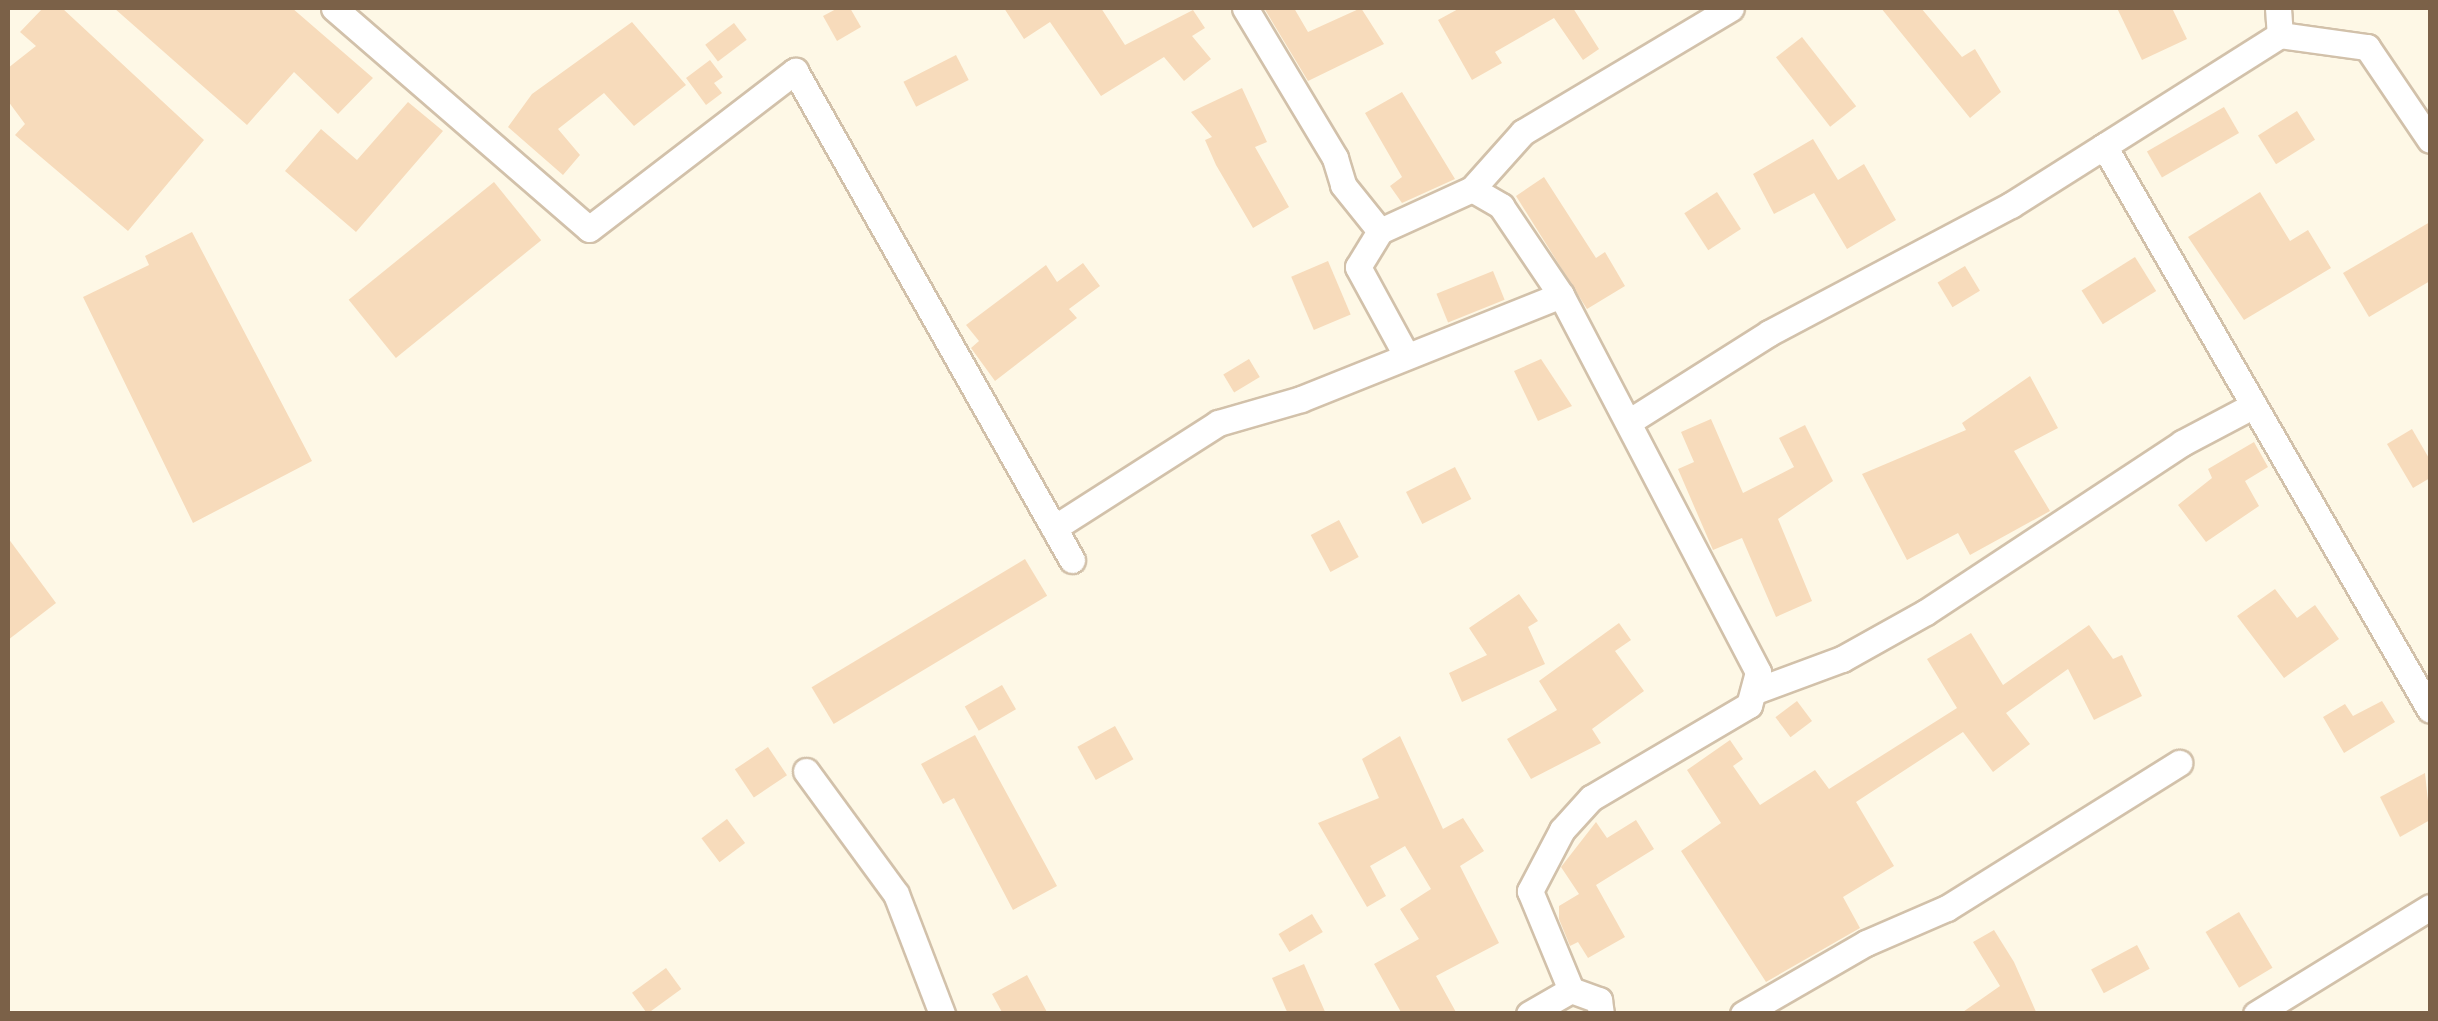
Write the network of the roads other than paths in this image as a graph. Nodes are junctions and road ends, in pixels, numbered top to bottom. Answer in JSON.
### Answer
{"nodes":[{"id":1,"x":334,"y":8,"type":"edge"},
{"id":2,"x":1244,"y":8,"type":"edge"},
{"id":3,"x":1731,"y":8,"type":"edge"},
{"id":4,"x":2278,"y":8,"type":"edge"},
{"id":5,"x":2280,"y":35,"type":"junction"},
{"id":6,"x":2424,"y":111,"type":"edge"},
{"id":7,"x":2430,"y":140,"type":"edge"},
{"id":8,"x":2104,"y":146,"type":"junction"},
{"id":9,"x":1472,"y":189,"type":"junction"},
{"id":10,"x":1380,"y":231,"type":"junction"},
{"id":11,"x":1561,"y":294,"type":"junction"},
{"id":12,"x":1406,"y":355,"type":"junction"},
{"id":13,"x":2254,"y":405,"type":"junction"},
{"id":14,"x":1630,"y":421,"type":"junction"},
{"id":15,"x":1054,"y":528,"type":"junction"},
{"id":16,"x":1072,"y":560,"type":"dead end"},
{"id":17,"x":1758,"y":690,"type":"junction"},
{"id":18,"x":2430,"y":710,"type":"edge"},
{"id":19,"x":2179,"y":763,"type":"dead end"},
{"id":20,"x":806,"y":771,"type":"dead end"},
{"id":21,"x":2430,"y":908,"type":"edge"},
{"id":22,"x":1571,"y":990,"type":"junction"},
{"id":23,"x":942,"y":1014,"type":"edge"},
{"id":24,"x":1528,"y":1014,"type":"edge"},
{"id":25,"x":1601,"y":1014,"type":"edge"},
{"id":26,"x":1743,"y":1014,"type":"edge"},
{"id":27,"x":2256,"y":1014,"type":"edge"}],
"edges":[{"from":1,"to":15,"type":"street"},
{"from":2,"to":10,"type":"street"},
{"from":3,"to":9,"type":"street"},
{"from":4,"to":5,"type":"street"},
{"from":5,"to":6,"type":"street"},
{"from":5,"to":8,"type":"street"},
{"from":6,"to":7,"type":"street"},
{"from":8,"to":13,"type":"street"},
{"from":8,"to":14,"type":"street"},
{"from":9,"to":10,"type":"street"},
{"from":9,"to":11,"type":"street"},
{"from":10,"to":12,"type":"street"},
{"from":11,"to":12,"type":"street"},
{"from":11,"to":14,"type":"street"},
{"from":12,"to":15,"type":"street"},
{"from":13,"to":17,"type":"street"},
{"from":13,"to":18,"type":"street"},
{"from":14,"to":17,"type":"street"},
{"from":15,"to":16,"type":"street"},
{"from":17,"to":22,"type":"street"},
{"from":19,"to":26,"type":"street"},
{"from":20,"to":23,"type":"street"},
{"from":21,"to":27,"type":"street"},
{"from":22,"to":24,"type":"street"},
{"from":22,"to":25,"type":"street"}]}
